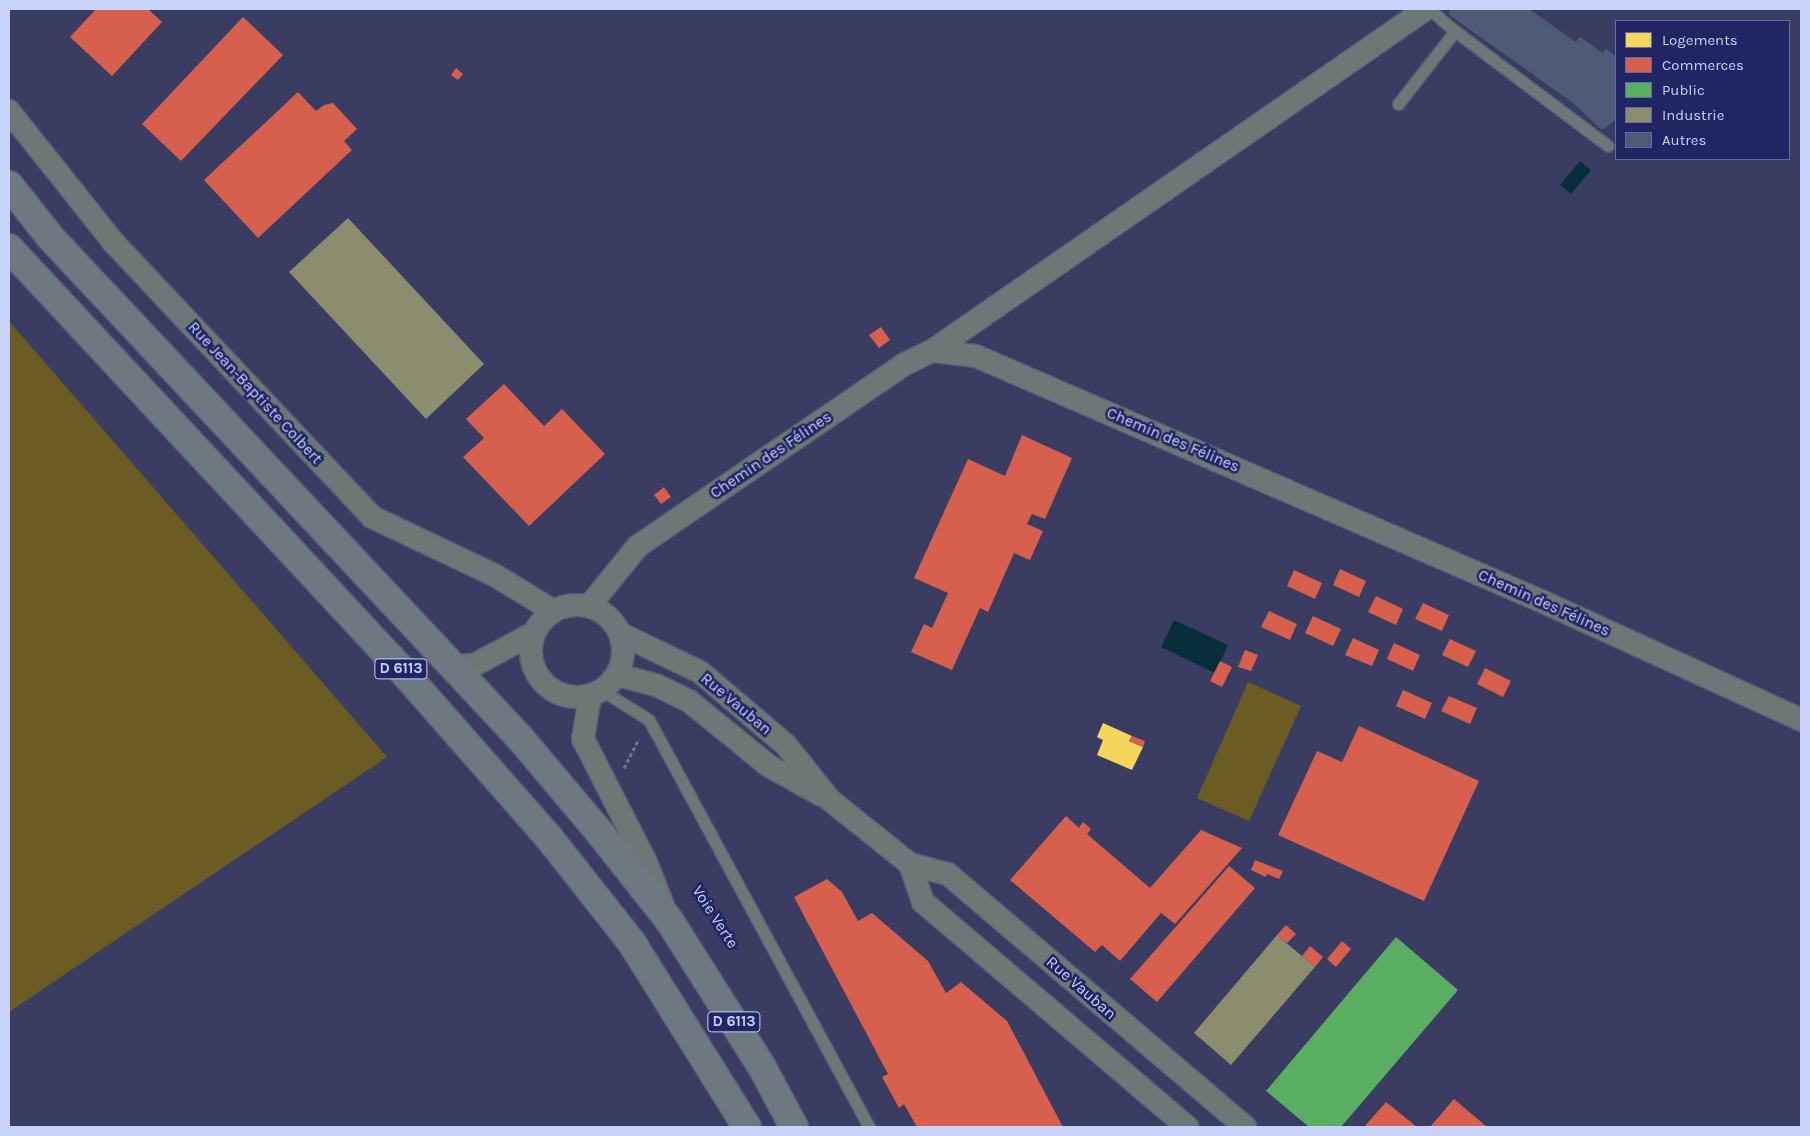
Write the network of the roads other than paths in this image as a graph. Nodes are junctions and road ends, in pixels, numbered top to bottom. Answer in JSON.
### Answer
{"nodes":[{"id":1,"x":1427,"y":9,"type":"edge"},
{"id":2,"x":1455,"y":31,"type":"junction"},
{"id":3,"x":1398,"y":104,"type":"dead end"},
{"id":4,"x":9,"y":112,"type":"edge"},
{"id":5,"x":1608,"y":146,"type":"dead end"},
{"id":6,"x":9,"y":185,"type":"edge"},
{"id":7,"x":9,"y":248,"type":"edge"},
{"id":8,"x":932,"y":351,"type":"junction"},
{"id":9,"x":590,"y":605,"type":"junction"},
{"id":10,"x":552,"y":610,"type":"junction"},
{"id":11,"x":532,"y":634,"type":"junction"},
{"id":12,"x":621,"y":634,"type":"junction"},
{"id":13,"x":450,"y":666,"type":"junction"},
{"id":14,"x":604,"y":687,"type":"junction"},
{"id":15,"x":1801,"y":720,"type":"edge"},
{"id":16,"x":830,"y":800,"type":"junction"},
{"id":17,"x":910,"y":864,"type":"junction"},
{"id":18,"x":669,"y":920,"type":"junction"},
{"id":19,"x":747,"y":1127,"type":"edge"},
{"id":20,"x":794,"y":1127,"type":"edge"},
{"id":21,"x":869,"y":1127,"type":"edge"},
{"id":22,"x":1187,"y":1127,"type":"edge"},
{"id":23,"x":1245,"y":1127,"type":"edge"}],
"edges":[{"from":1,"to":2,"type":"lane"},
{"from":1,"to":8,"type":"street"},
{"from":2,"to":3,"type":"lane"},
{"from":2,"to":5,"type":"lane"},
{"from":4,"to":10,"type":"street","name":"Rue Jean-Baptiste Colbert"},
{"from":6,"to":13,"type":"main road","number":"D 6113"},
{"from":7,"to":19,"type":"main road","number":"D 6113"},
{"from":8,"to":9,"type":"street","name":"Chemin des Félines"},
{"from":8,"to":15,"type":"street","name":"Chemin des Félines"},
{"from":9,"to":10,"type":"street"},
{"from":9,"to":12,"type":"street"},
{"from":10,"to":11,"type":"street"},
{"from":11,"to":13,"type":"street"},
{"from":11,"to":14,"type":"street"},
{"from":12,"to":14,"type":"street"},
{"from":12,"to":16,"type":"street","name":"Rue Vauban"},
{"from":13,"to":18,"type":"main road","number":"D 6113"},
{"from":14,"to":16,"type":"street","name":"Rue Vauban"},
{"from":14,"to":18,"type":"street"},
{"from":14,"to":21,"type":"lane"},
{"from":16,"to":17,"type":"street","name":"Rue Vauban"},
{"from":17,"to":22,"type":"street"},
{"from":17,"to":23,"type":"street","name":"Rue Vauban"},
{"from":18,"to":20,"type":"main road","number":"D 6113"}]}
